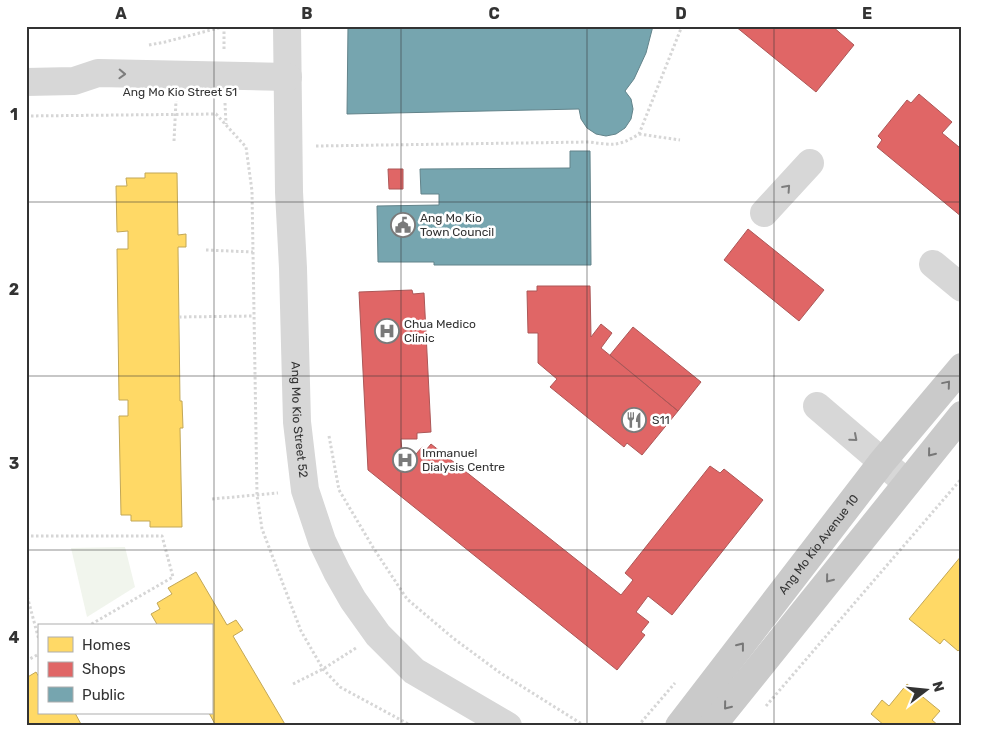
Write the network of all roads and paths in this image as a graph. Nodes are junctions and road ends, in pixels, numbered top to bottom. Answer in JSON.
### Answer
{"nodes":[{"id":1,"x":287,"y":26,"type":"edge"},
{"id":2,"x":682,"y":26,"type":"edge"},
{"id":3,"x":74,"y":81,"type":"junction"},
{"id":4,"x":26,"y":82,"type":"edge"},
{"id":5,"x":288,"y":85,"type":"junction"},
{"id":6,"x":175,"y":104,"type":"junction"},
{"id":7,"x":26,"y":116,"type":"edge"},
{"id":8,"x":639,"y":134,"type":"junction"},
{"id":9,"x":680,"y":140,"type":"dead end"},
{"id":10,"x":174,"y":141,"type":"dead end"},
{"id":11,"x":313,"y":146,"type":"dead end"},
{"id":12,"x":246,"y":148,"type":"dead end"},
{"id":13,"x":810,"y":162,"type":"dead end"},
{"id":14,"x":764,"y":213,"type":"dead end"},
{"id":15,"x":206,"y":250,"type":"dead end"},
{"id":16,"x":253,"y":252,"type":"dead end"},
{"id":17,"x":933,"y":264,"type":"dead end"},
{"id":18,"x":962,"y":288,"type":"edge"},
{"id":19,"x":254,"y":316,"type":"dead end"},
{"id":20,"x":179,"y":317,"type":"dead end"},
{"id":21,"x":962,"y":367,"type":"edge"},
{"id":22,"x":817,"y":406,"type":"dead end"},
{"id":23,"x":962,"y":415,"type":"edge"},
{"id":24,"x":327,"y":430,"type":"dead end"},
{"id":25,"x":882,"y":462,"type":"junction"},
{"id":26,"x":962,"y":478,"type":"edge"},
{"id":27,"x":906,"y":483,"type":"junction"},
{"id":28,"x":257,"y":495,"type":"dead end"},
{"id":29,"x":212,"y":500,"type":"dead end"},
{"id":30,"x":26,"y":536,"type":"edge"},
{"id":31,"x":26,"y":592,"type":"edge"},
{"id":32,"x":91,"y":624,"type":"edge"},
{"id":33,"x":378,"y":635,"type":"junction"},
{"id":34,"x":38,"y":636,"type":"edge"},
{"id":35,"x":38,"y":655,"type":"edge"},
{"id":36,"x":26,"y":661,"type":"edge"},
{"id":37,"x":294,"y":684,"type":"dead end"},
{"id":38,"x":762,"y":711,"type":"dead end"},
{"id":39,"x":508,"y":726,"type":"edge"},
{"id":40,"x":586,"y":726,"type":"edge"},
{"id":41,"x":679,"y":726,"type":"edge"},
{"id":42,"x":712,"y":726,"type":"edge"}],
"edges":[{"from":1,"to":5,"type":"street","name":"Ang Mo Kio Street 52"},
{"from":2,"to":8,"type":"path"},
{"from":3,"to":4,"type":"street","name":"Ang Mo Kio Street 51"},
{"from":3,"to":5,"type":"street","name":"Ang Mo Kio Street 51","one_way":true},
{"from":3,"to":6,"type":"street","name":"Ang Mo Kio Street 51"},
{"from":5,"to":6,"type":"street","name":"Ang Mo Kio Street 51"},
{"from":5,"to":33,"type":"street","name":"Ang Mo Kio Street 52"},
{"from":6,"to":7,"type":"path"},
{"from":6,"to":10,"type":"path"},
{"from":6,"to":12,"type":"path"},
{"from":8,"to":9,"type":"path"},
{"from":8,"to":11,"type":"path"},
{"from":14,"to":13,"type":"street","one_way":true},
{"from":15,"to":16,"type":"path"},
{"from":17,"to":18,"type":"street"},
{"from":19,"to":20,"type":"path"},
{"from":25,"to":21,"type":"main road","name":"Ang Mo Kio Avenue 10","one_way":true},
{"from":22,"to":25,"type":"street","one_way":true},
{"from":23,"to":27,"type":"main road","one_way":true},
{"from":24,"to":40,"type":"path"},
{"from":25,"to":27,"type":"street"},
{"from":41,"to":25,"type":"main road","name":"Ang Mo Kio Avenue 10","one_way":true},
{"from":26,"to":38,"type":"path"},
{"from":27,"to":42,"type":"main road","one_way":true},
{"from":28,"to":29,"type":"path"},
{"from":30,"to":32,"type":"path"},
{"from":31,"to":34,"type":"path"},
{"from":33,"to":37,"type":"path"},
{"from":33,"to":39,"type":"street","name":"Ang Mo Kio Street 52"},
{"from":35,"to":36,"type":"path"}]}
